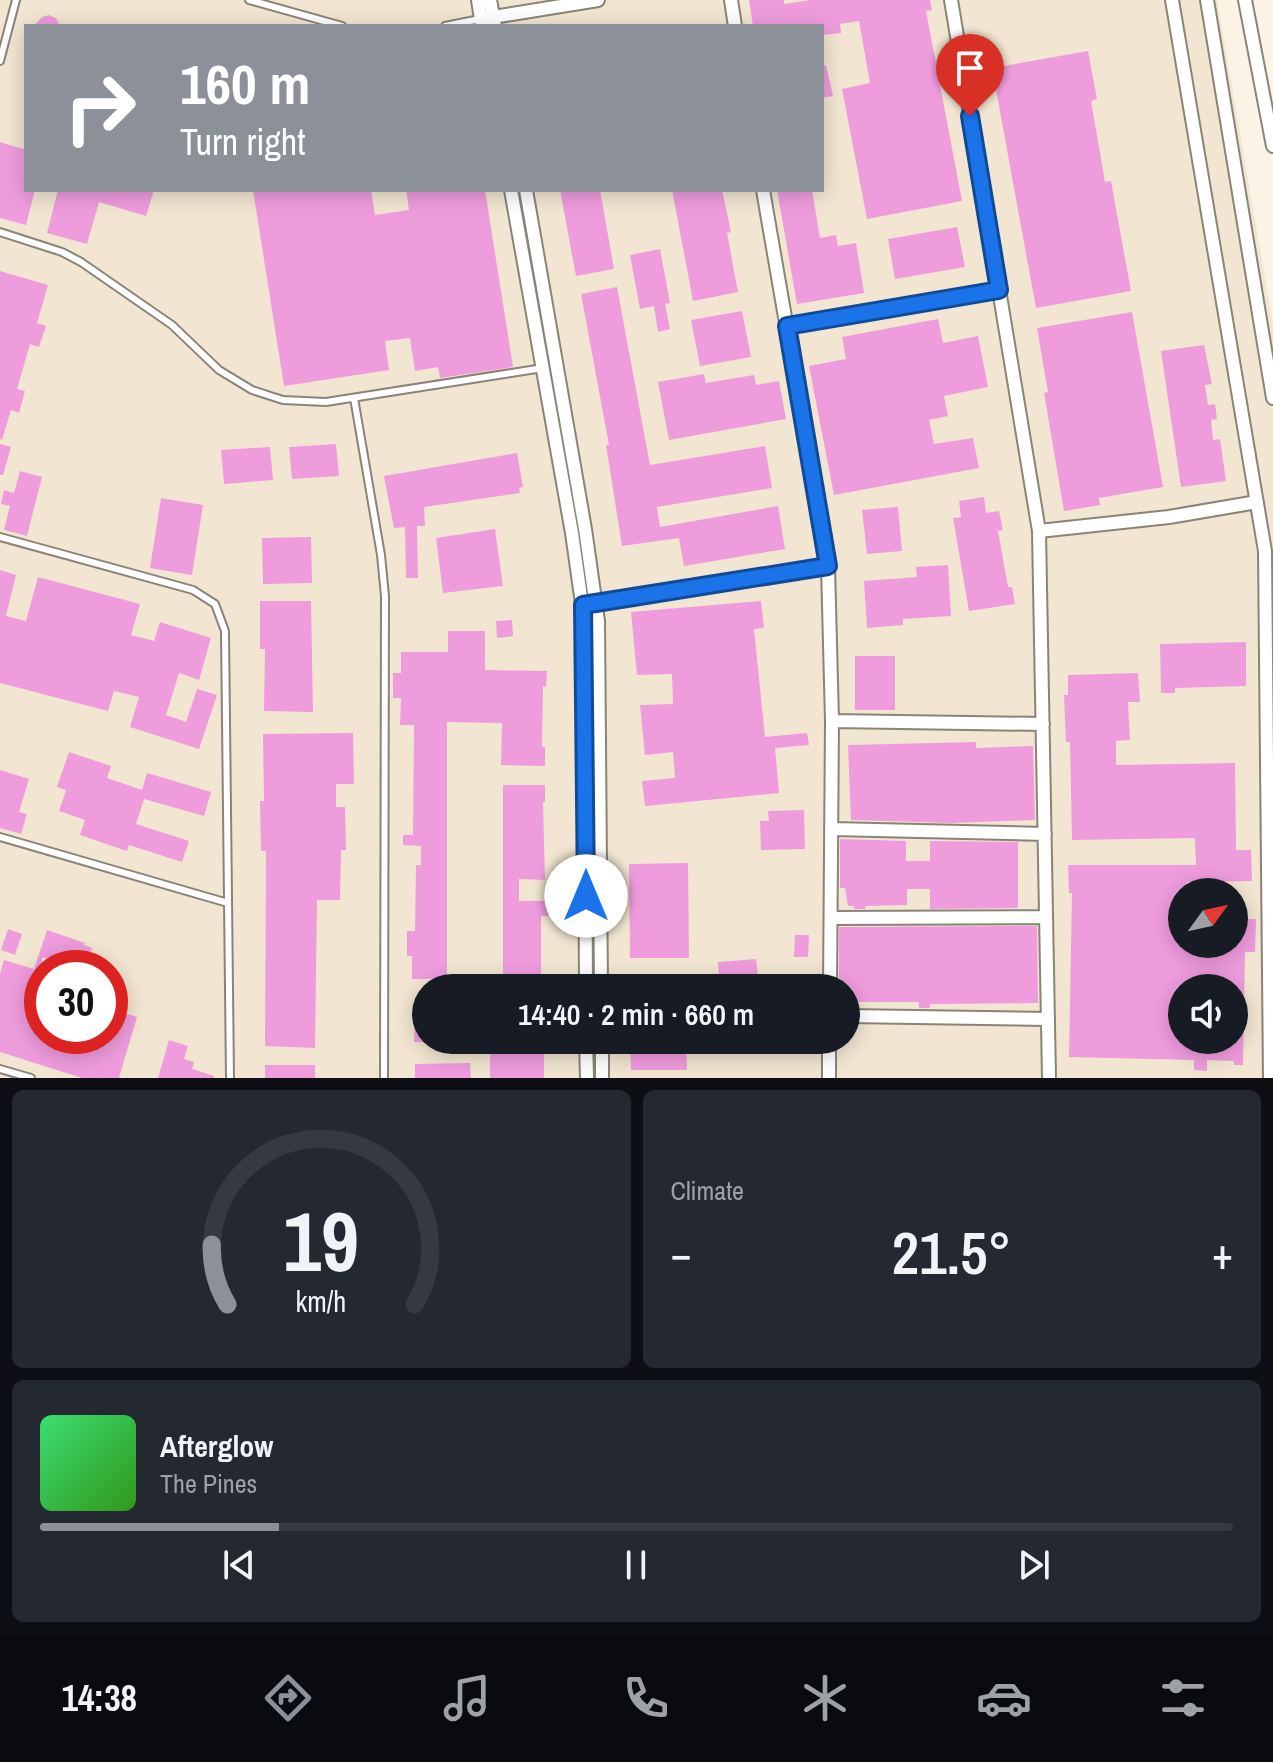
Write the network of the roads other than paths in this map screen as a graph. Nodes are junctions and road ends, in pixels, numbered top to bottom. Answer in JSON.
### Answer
{"nodes":[{"id":1,"x":16,"y":0,"type":"edge"},
{"id":2,"x":249,"y":0,"type":"edge"},
{"id":3,"x":478,"y":0,"type":"edge"},
{"id":4,"x":490,"y":0,"type":"edge"},
{"id":5,"x":598,"y":0,"type":"edge"},
{"id":6,"x":731,"y":0,"type":"edge"},
{"id":7,"x":951,"y":0,"type":"edge"},
{"id":8,"x":1172,"y":0,"type":"edge"},
{"id":9,"x":1207,"y":0,"type":"edge"},
{"id":10,"x":1245,"y":0,"type":"edge"},
{"id":11,"x":488,"y":22,"type":"edge"},
{"id":12,"x":335,"y":24,"type":"edge"},
{"id":13,"x":466,"y":24,"type":"edge"},
{"id":14,"x":735,"y":24,"type":"edge"},
{"id":15,"x":0,"y":61,"type":"edge"},
{"id":16,"x":1273,"y":146,"type":"edge"},
{"id":17,"x":511,"y":192,"type":"edge"},
{"id":18,"x":526,"y":192,"type":"edge"},
{"id":19,"x":763,"y":192,"type":"edge"},
{"id":20,"x":0,"y":232,"type":"edge"},
{"id":21,"x":999,"y":290,"type":"junction"},
{"id":22,"x":787,"y":326,"type":"junction"},
{"id":23,"x":543,"y":368,"type":"junction"},
{"id":24,"x":354,"y":398,"type":"junction"},
{"id":25,"x":1273,"y":398,"type":"edge"},
{"id":26,"x":1257,"y":502,"type":"junction"},
{"id":27,"x":1039,"y":531,"type":"junction"},
{"id":28,"x":0,"y":537,"type":"edge"},
{"id":29,"x":828,"y":566,"type":"junction"},
{"id":30,"x":589,"y":604,"type":"junction"},
{"id":31,"x":832,"y":721,"type":"junction"},
{"id":32,"x":1043,"y":724,"type":"junction"},
{"id":33,"x":832,"y":829,"type":"junction"},
{"id":34,"x":1045,"y":834,"type":"junction"},
{"id":35,"x":0,"y":837,"type":"edge"},
{"id":36,"x":228,"y":903,"type":"junction"},
{"id":37,"x":1045,"y":917,"type":"junction"},
{"id":38,"x":831,"y":918,"type":"junction"},
{"id":39,"x":586,"y":974,"type":"edge"},
{"id":40,"x":601,"y":974,"type":"edge"},
{"id":41,"x":830,"y":974,"type":"edge"},
{"id":42,"x":860,"y":1016,"type":"edge"},
{"id":43,"x":1048,"y":1019,"type":"junction"},
{"id":44,"x":586,"y":1054,"type":"edge"},
{"id":45,"x":602,"y":1054,"type":"edge"},
{"id":46,"x":829,"y":1054,"type":"edge"},
{"id":47,"x":0,"y":1069,"type":"edge"},
{"id":48,"x":31,"y":1078,"type":"edge"},
{"id":49,"x":230,"y":1078,"type":"edge"},
{"id":50,"x":384,"y":1078,"type":"edge"},
{"id":51,"x":587,"y":1078,"type":"edge"},
{"id":52,"x":602,"y":1078,"type":"edge"},
{"id":53,"x":829,"y":1078,"type":"edge"},
{"id":54,"x":1049,"y":1078,"type":"edge"},
{"id":55,"x":1270,"y":1078,"type":"edge"}],
"edges":[{"from":1,"to":15,"type":"lane"},
{"from":2,"to":12,"type":"lane"},
{"from":3,"to":11,"type":"street"},
{"from":4,"to":11,"type":"street"},
{"from":5,"to":11,"type":"street"},
{"from":6,"to":14,"type":"street"},
{"from":7,"to":21,"type":"street"},
{"from":8,"to":26,"type":"street"},
{"from":9,"to":25,"type":"street"},
{"from":10,"to":16,"type":"street"},
{"from":11,"to":13,"type":"lane"},
{"from":17,"to":23,"type":"street"},
{"from":18,"to":30,"type":"street"},
{"from":19,"to":22,"type":"street"},
{"from":20,"to":24,"type":"lane"},
{"from":21,"to":22,"type":"street"},
{"from":21,"to":27,"type":"street"},
{"from":22,"to":29,"type":"street"},
{"from":23,"to":24,"type":"lane"},
{"from":23,"to":30,"type":"street"},
{"from":24,"to":50,"type":"lane"},
{"from":26,"to":27,"type":"street"},
{"from":26,"to":55,"type":"street"},
{"from":27,"to":32,"type":"street"},
{"from":28,"to":36,"type":"lane"},
{"from":29,"to":30,"type":"street"},
{"from":29,"to":31,"type":"street"},
{"from":30,"to":39,"type":"street"},
{"from":30,"to":40,"type":"street"},
{"from":31,"to":32,"type":"street"},
{"from":31,"to":33,"type":"street"},
{"from":32,"to":34,"type":"street"},
{"from":33,"to":34,"type":"street"},
{"from":33,"to":38,"type":"street"},
{"from":34,"to":37,"type":"street"},
{"from":35,"to":36,"type":"lane"},
{"from":36,"to":49,"type":"lane"},
{"from":37,"to":38,"type":"street"},
{"from":37,"to":43,"type":"street"},
{"from":38,"to":41,"type":"street"},
{"from":42,"to":43,"type":"street"},
{"from":43,"to":54,"type":"street"},
{"from":44,"to":51,"type":"street"},
{"from":45,"to":52,"type":"street"},
{"from":46,"to":53,"type":"street"},
{"from":47,"to":48,"type":"lane"}]}
